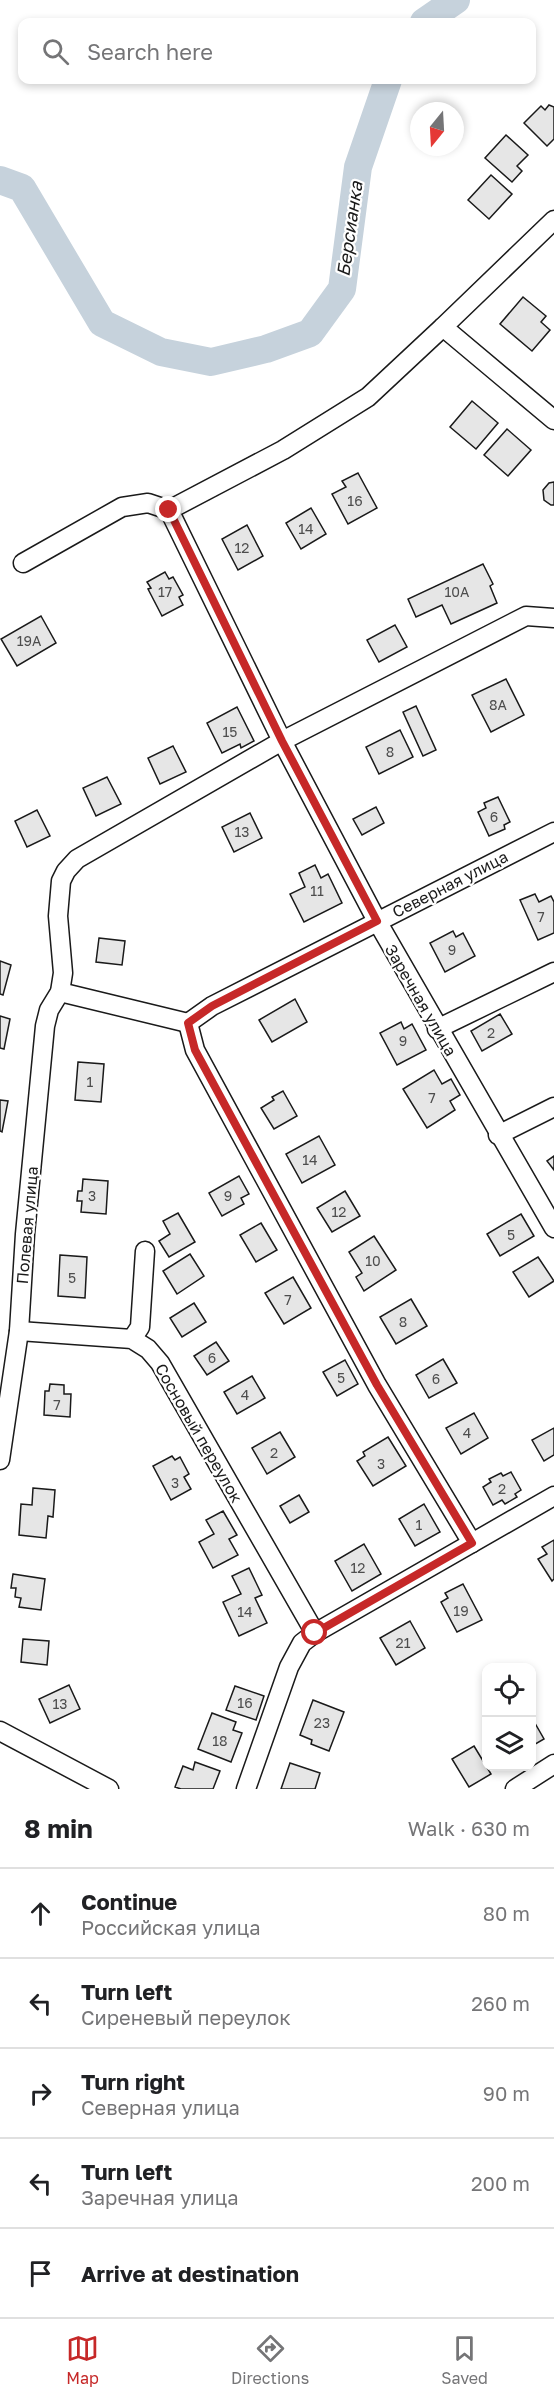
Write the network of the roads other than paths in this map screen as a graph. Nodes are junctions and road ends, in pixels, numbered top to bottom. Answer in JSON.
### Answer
{"nodes":[{"id":1,"x":554,"y":220,"type":"edge"},
{"id":2,"x":443,"y":327,"type":"junction"},
{"id":3,"x":554,"y":420,"type":"edge"},
{"id":4,"x":169,"y":510,"type":"junction"},
{"id":5,"x":23,"y":563,"type":"dead end"},
{"id":6,"x":554,"y":618,"type":"edge"},
{"id":7,"x":282,"y":741,"type":"junction"},
{"id":8,"x":554,"y":832,"type":"edge"},
{"id":9,"x":377,"y":921,"type":"junction"},
{"id":10,"x":554,"y":972,"type":"edge"},
{"id":11,"x":60,"y":992,"type":"junction"},
{"id":12,"x":188,"y":1023,"type":"junction"},
{"id":13,"x":438,"y":1029,"type":"junction"},
{"id":14,"x":554,"y":1107,"type":"edge"},
{"id":15,"x":498,"y":1135,"type":"junction"},
{"id":16,"x":552,"y":1222,"type":"edge"},
{"id":17,"x":145,"y":1251,"type":"dead end"},
{"id":18,"x":19,"y":1332,"type":"junction"},
{"id":19,"x":132,"y":1339,"type":"junction"},
{"id":20,"x":0,"y":1460,"type":"edge"},
{"id":21,"x":554,"y":1496,"type":"edge"},
{"id":22,"x":472,"y":1543,"type":"junction"},
{"id":23,"x":315,"y":1633,"type":"junction"},
{"id":24,"x":0,"y":1731,"type":"edge"},
{"id":25,"x":554,"y":1764,"type":"edge"},
{"id":26,"x":110,"y":1789,"type":"edge"},
{"id":27,"x":246,"y":1789,"type":"edge"},
{"id":28,"x":515,"y":1789,"type":"edge"}],
"edges":[{"from":1,"to":2,"type":"street"},
{"from":2,"to":3,"type":"street"},
{"from":2,"to":4,"type":"street"},
{"from":4,"to":5,"type":"street"},
{"from":4,"to":7,"type":"street","name":"Заречная улица"},
{"from":6,"to":7,"type":"street"},
{"from":7,"to":9,"type":"street","name":"Заречная улица"},
{"from":7,"to":11,"type":"street"},
{"from":8,"to":9,"type":"street","name":"Северная улица"},
{"from":9,"to":12,"type":"street","name":"Северная улица"},
{"from":9,"to":13,"type":"street","name":"Заречная улица"},
{"from":10,"to":13,"type":"street"},
{"from":11,"to":12,"type":"street"},
{"from":11,"to":18,"type":"street","name":"Полевая улица"},
{"from":12,"to":22,"type":"street"},
{"from":13,"to":15,"type":"street","name":"Заречная улица"},
{"from":14,"to":15,"type":"street"},
{"from":15,"to":16,"type":"street","name":"Заречная улица"},
{"from":17,"to":19,"type":"street"},
{"from":18,"to":19,"type":"street"},
{"from":18,"to":20,"type":"street","name":"Полевая улица"},
{"from":19,"to":23,"type":"street","name":"Сосновый переулок"},
{"from":21,"to":22,"type":"street"},
{"from":22,"to":23,"type":"street"},
{"from":23,"to":27,"type":"street"},
{"from":24,"to":26,"type":"street"},
{"from":25,"to":28,"type":"street"}]}
